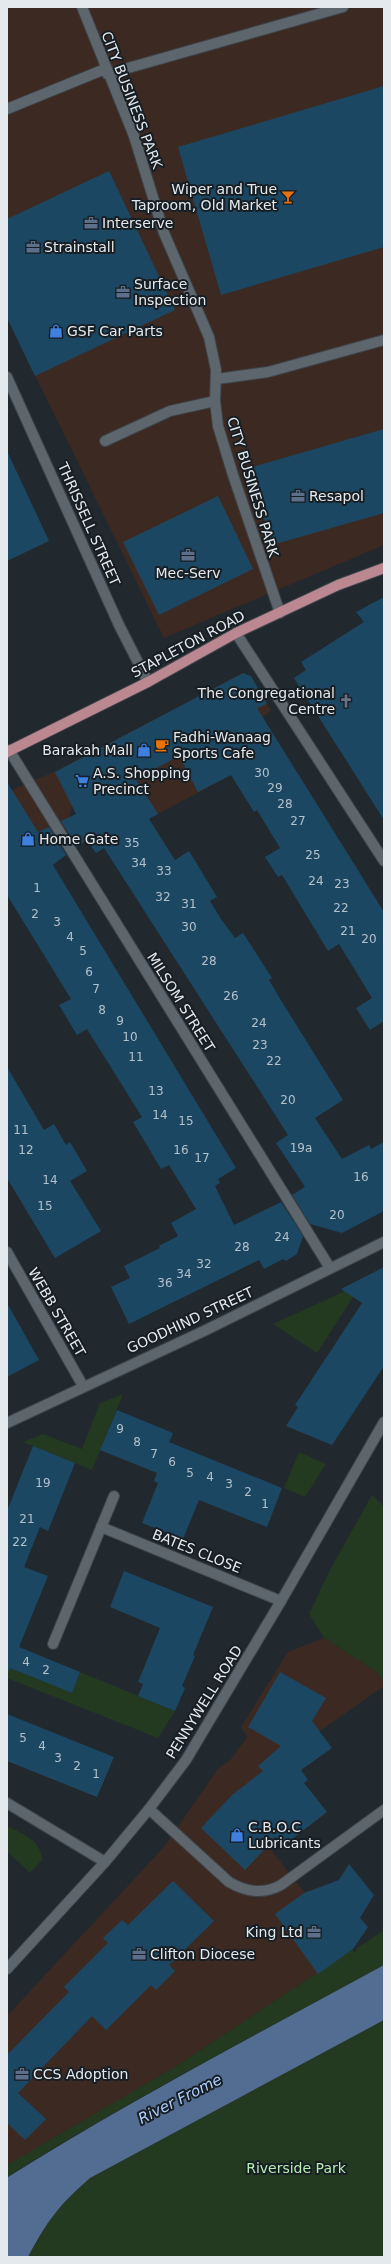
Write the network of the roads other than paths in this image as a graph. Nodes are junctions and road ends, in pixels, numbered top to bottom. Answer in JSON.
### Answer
{"nodes":[{"id":1,"x":82,"y":7,"type":"edge"},
{"id":2,"x":343,"y":7,"type":"edge"},
{"id":3,"x":106,"y":71,"type":"junction"},
{"id":4,"x":7,"y":109,"type":"edge"},
{"id":5,"x":384,"y":340,"type":"edge"},
{"id":6,"x":7,"y":377,"type":"edge"},
{"id":7,"x":217,"y":379,"type":"junction"},
{"id":8,"x":215,"y":401,"type":"junction"},
{"id":9,"x":104,"y":441,"type":"dead end"},
{"id":10,"x":384,"y":568,"type":"edge"},
{"id":11,"x":280,"y":612,"type":"junction"},
{"id":12,"x":236,"y":633,"type":"junction"},
{"id":13,"x":148,"y":682,"type":"junction"},
{"id":14,"x":8,"y":751,"type":"edge"},
{"id":15,"x":384,"y":861,"type":"edge"},
{"id":16,"x":384,"y":1242,"type":"edge"},
{"id":17,"x":7,"y":1252,"type":"edge"},
{"id":18,"x":330,"y":1268,"type":"junction"},
{"id":19,"x":84,"y":1386,"type":"junction"},
{"id":20,"x":384,"y":1422,"type":"edge"},
{"id":21,"x":7,"y":1423,"type":"edge"},
{"id":22,"x":380,"y":1435,"type":"edge"},
{"id":23,"x":114,"y":1496,"type":"dead end"},
{"id":24,"x":101,"y":1527,"type":"junction"},
{"id":25,"x":281,"y":1601,"type":"junction"},
{"id":26,"x":53,"y":1644,"type":"dead end"},
{"id":27,"x":7,"y":1803,"type":"edge"},
{"id":28,"x":149,"y":1809,"type":"junction"},
{"id":29,"x":384,"y":1810,"type":"edge"},
{"id":30,"x":105,"y":1862,"type":"junction"},
{"id":31,"x":7,"y":1969,"type":"edge"}],
"edges":[{"from":1,"to":3,"type":"street","name":"CITY BUSINESS PARK"},
{"from":2,"to":3,"type":"street"},
{"from":3,"to":4,"type":"street"},
{"from":3,"to":7,"type":"street","name":"CITY BUSINESS PARK"},
{"from":5,"to":7,"type":"street"},
{"from":6,"to":13,"type":"street","name":"THRISSELL STREET"},
{"from":7,"to":8,"type":"street","name":"CITY BUSINESS PARK"},
{"from":8,"to":9,"type":"street"},
{"from":8,"to":11,"type":"street","name":"CITY BUSINESS PARK"},
{"from":10,"to":11,"type":"main road","name":"STAPLETON ROAD"},
{"from":11,"to":12,"type":"main road","name":"STAPLETON ROAD"},
{"from":12,"to":13,"type":"main road","name":"STAPLETON ROAD"},
{"from":12,"to":15,"type":"street"},
{"from":13,"to":14,"type":"main road","name":"STAPLETON ROAD"},
{"from":14,"to":18,"type":"street","name":"MILSOM STREET"},
{"from":16,"to":18,"type":"street","name":"GOODHIND STREET"},
{"from":17,"to":19,"type":"street","name":"WEBB STREET"},
{"from":18,"to":19,"type":"street","name":"GOODHIND STREET"},
{"from":19,"to":21,"type":"street","name":"GOODHIND STREET"},
{"from":20,"to":22,"type":"street","name":"PENNYWELL ROAD"},
{"from":22,"to":25,"type":"street","name":"PENNYWELL ROAD"},
{"from":23,"to":24,"type":"street"},
{"from":24,"to":25,"type":"street","name":"BATES CLOSE"},
{"from":24,"to":26,"type":"street"},
{"from":25,"to":28,"type":"street","name":"PENNYWELL ROAD"},
{"from":27,"to":30,"type":"street"},
{"from":28,"to":29,"type":"street"},
{"from":28,"to":30,"type":"street","name":"PENNYWELL ROAD"},
{"from":30,"to":31,"type":"street","name":"PENNYWELL ROAD"}]}
